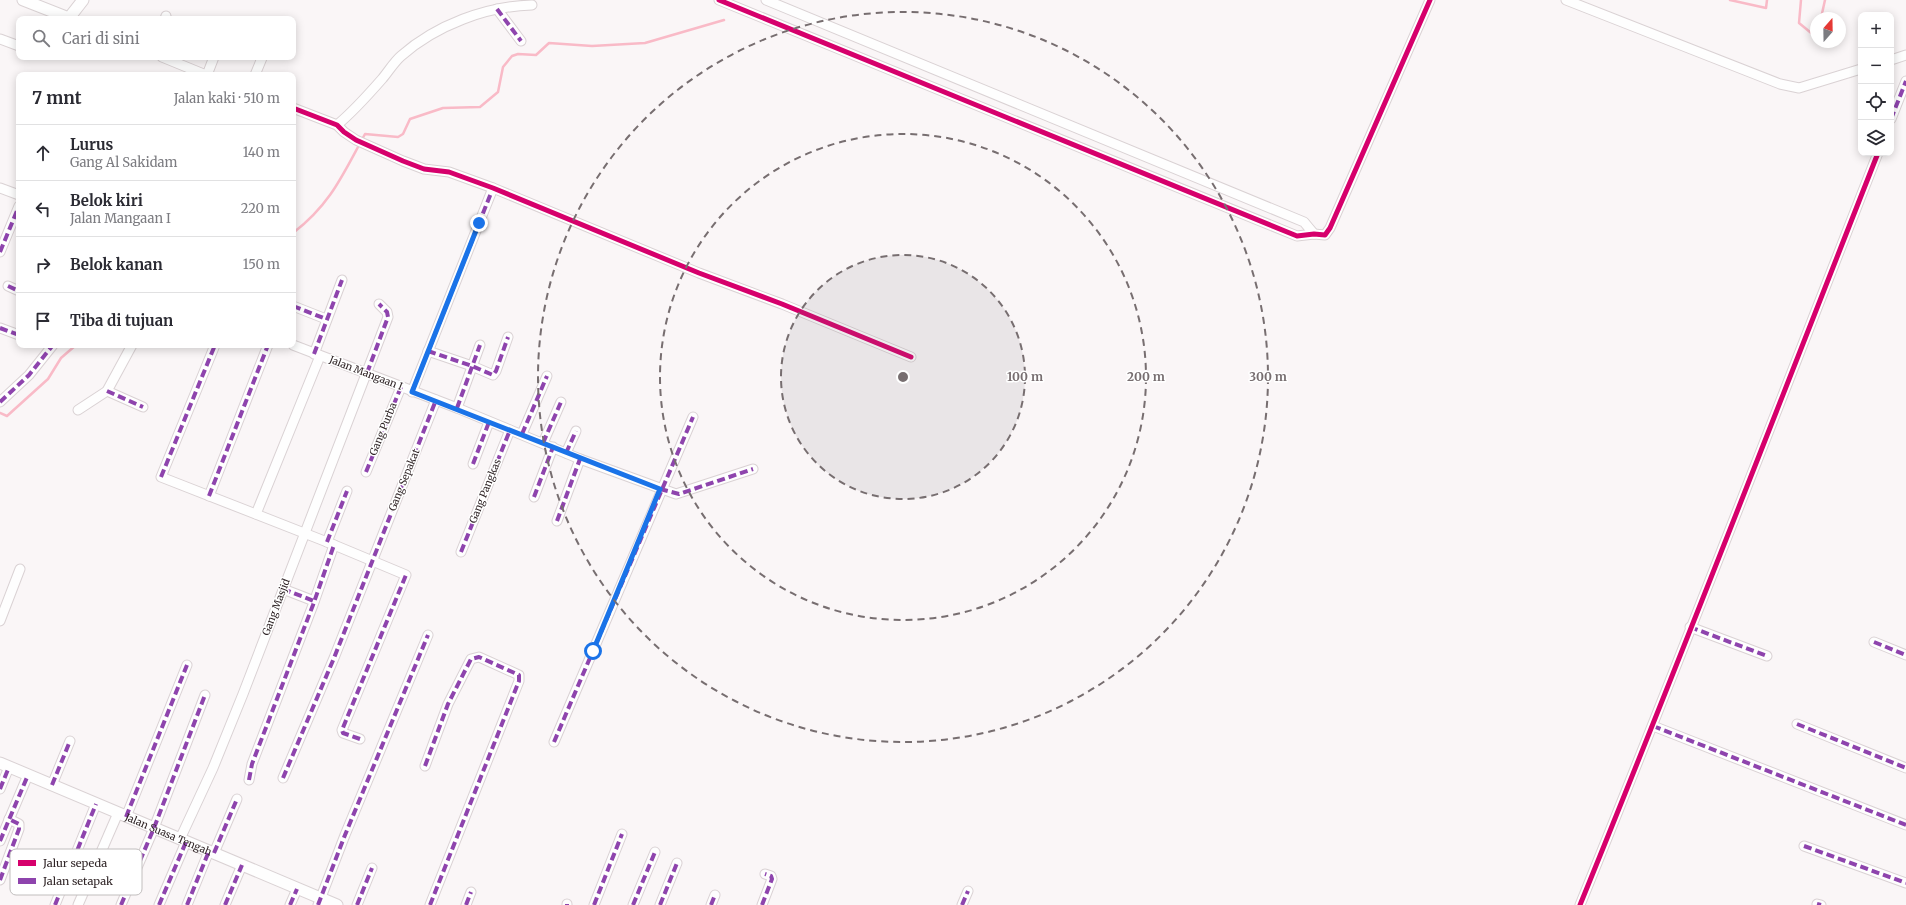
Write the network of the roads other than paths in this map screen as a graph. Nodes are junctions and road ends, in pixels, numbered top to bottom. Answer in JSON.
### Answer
{"nodes":[{"id":1,"x":23,"y":0,"type":"edge"},
{"id":2,"x":83,"y":0,"type":"edge"},
{"id":3,"x":719,"y":0,"type":"edge"},
{"id":4,"x":766,"y":0,"type":"edge"},
{"id":5,"x":1430,"y":0,"type":"edge"},
{"id":6,"x":1566,"y":0,"type":"edge"},
{"id":7,"x":532,"y":5,"type":"dead end"},
{"id":8,"x":497,"y":9,"type":"junction"},
{"id":9,"x":65,"y":16,"type":"edge"},
{"id":10,"x":71,"y":16,"type":"edge"},
{"id":11,"x":0,"y":39,"type":"edge"},
{"id":12,"x":521,"y":41,"type":"dead end"},
{"id":13,"x":16,"y":45,"type":"edge"},
{"id":14,"x":1906,"y":56,"type":"edge"},
{"id":15,"x":1894,"y":59,"type":"edge"},
{"id":16,"x":169,"y":60,"type":"edge"},
{"id":17,"x":213,"y":60,"type":"edge"},
{"id":18,"x":261,"y":60,"type":"edge"},
{"id":19,"x":1858,"y":70,"type":"edge"},
{"id":20,"x":199,"y":72,"type":"edge"},
{"id":21,"x":207,"y":72,"type":"edge"},
{"id":22,"x":256,"y":72,"type":"edge"},
{"id":23,"x":1906,"y":81,"type":"edge"},
{"id":24,"x":296,"y":109,"type":"edge"},
{"id":25,"x":1894,"y":111,"type":"edge"},
{"id":26,"x":338,"y":125,"type":"junction"},
{"id":27,"x":1877,"y":156,"type":"edge"},
{"id":28,"x":0,"y":188,"type":"edge"},
{"id":29,"x":493,"y":188,"type":"junction"},
{"id":30,"x":16,"y":194,"type":"edge"},
{"id":31,"x":16,"y":213,"type":"edge"},
{"id":32,"x":1314,"y":234,"type":"junction"},
{"id":33,"x":0,"y":252,"type":"edge"},
{"id":34,"x":342,"y":280,"type":"dead end"},
{"id":35,"x":8,"y":286,"type":"dead end"},
{"id":36,"x":16,"y":290,"type":"edge"},
{"id":37,"x":379,"y":304,"type":"dead end"},
{"id":38,"x":296,"y":307,"type":"edge"},
{"id":39,"x":326,"y":319,"type":"junction"},
{"id":40,"x":0,"y":328,"type":"edge"},
{"id":41,"x":16,"y":334,"type":"edge"},
{"id":42,"x":508,"y":337,"type":"dead end"},
{"id":43,"x":480,"y":345,"type":"dead end"},
{"id":44,"x":296,"y":346,"type":"edge"},
{"id":45,"x":49,"y":348,"type":"edge"},
{"id":46,"x":130,"y":348,"type":"edge"},
{"id":47,"x":214,"y":348,"type":"edge"},
{"id":48,"x":267,"y":348,"type":"edge"},
{"id":49,"x":428,"y":351,"type":"junction"},
{"id":50,"x":317,"y":355,"type":"junction"},
{"id":51,"x":911,"y":357,"type":"dead end"},
{"id":52,"x":472,"y":366,"type":"junction"},
{"id":53,"x":366,"y":373,"type":"junction"},
{"id":54,"x":547,"y":376,"type":"dead end"},
{"id":55,"x":401,"y":387,"type":"junction"},
{"id":56,"x":107,"y":391,"type":"junction"},
{"id":57,"x":412,"y":392,"type":"junction"},
{"id":58,"x":436,"y":400,"type":"junction"},
{"id":59,"x":0,"y":402,"type":"edge"},
{"id":60,"x":561,"y":402,"type":"dead end"},
{"id":61,"x":143,"y":407,"type":"dead end"},
{"id":62,"x":457,"y":408,"type":"junction"},
{"id":63,"x":78,"y":410,"type":"dead end"},
{"id":64,"x":693,"y":417,"type":"dead end"},
{"id":65,"x":489,"y":422,"type":"junction"},
{"id":66,"x":510,"y":430,"type":"junction"},
{"id":67,"x":576,"y":431,"type":"dead end"},
{"id":68,"x":522,"y":434,"type":"junction"},
{"id":69,"x":543,"y":443,"type":"junction"},
{"id":70,"x":553,"y":447,"type":"junction"},
{"id":71,"x":566,"y":453,"type":"junction"},
{"id":72,"x":580,"y":459,"type":"junction"},
{"id":73,"x":473,"y":464,"type":"dead end"},
{"id":74,"x":753,"y":469,"type":"dead end"},
{"id":75,"x":366,"y":472,"type":"dead end"},
{"id":76,"x":660,"y":489,"type":"junction"},
{"id":77,"x":348,"y":492,"type":"dead end"},
{"id":78,"x":208,"y":496,"type":"junction"},
{"id":79,"x":534,"y":497,"type":"dead end"},
{"id":80,"x":256,"y":514,"type":"junction"},
{"id":81,"x":557,"y":521,"type":"dead end"},
{"id":82,"x":304,"y":533,"type":"junction"},
{"id":83,"x":330,"y":543,"type":"junction"},
{"id":84,"x":460,"y":552,"type":"dead end"},
{"id":85,"x":372,"y":560,"type":"junction"},
{"id":86,"x":20,"y":569,"type":"dead end"},
{"id":87,"x":283,"y":589,"type":"junction"},
{"id":88,"x":314,"y":601,"type":"junction"},
{"id":89,"x":0,"y":621,"type":"edge"},
{"id":90,"x":1690,"y":627,"type":"junction"},
{"id":91,"x":428,"y":635,"type":"dead end"},
{"id":92,"x":1874,"y":642,"type":"dead end"},
{"id":93,"x":1906,"y":655,"type":"edge"},
{"id":94,"x":1767,"y":656,"type":"dead end"},
{"id":95,"x":187,"y":665,"type":"dead end"},
{"id":96,"x":205,"y":696,"type":"dead end"},
{"id":97,"x":1797,"y":724,"type":"dead end"},
{"id":98,"x":1653,"y":726,"type":"junction"},
{"id":99,"x":360,"y":739,"type":"dead end"},
{"id":100,"x":70,"y":741,"type":"dead end"},
{"id":101,"x":554,"y":742,"type":"dead end"},
{"id":102,"x":5,"y":765,"type":"edge"},
{"id":103,"x":425,"y":766,"type":"dead end"},
{"id":104,"x":1906,"y":768,"type":"edge"},
{"id":105,"x":28,"y":776,"type":"junction"},
{"id":106,"x":283,"y":778,"type":"dead end"},
{"id":107,"x":249,"y":780,"type":"dead end"},
{"id":108,"x":52,"y":785,"type":"junction"},
{"id":109,"x":0,"y":789,"type":"edge"},
{"id":110,"x":237,"y":799,"type":"dead end"},
{"id":111,"x":96,"y":804,"type":"junction"},
{"id":112,"x":122,"y":815,"type":"junction"},
{"id":113,"x":9,"y":819,"type":"junction"},
{"id":114,"x":1906,"y":826,"type":"edge"},
{"id":115,"x":154,"y":828,"type":"junction"},
{"id":116,"x":622,"y":834,"type":"dead end"},
{"id":117,"x":183,"y":841,"type":"junction"},
{"id":118,"x":0,"y":842,"type":"edge"},
{"id":119,"x":1804,"y":846,"type":"dead end"},
{"id":120,"x":11,"y":849,"type":"edge"},
{"id":121,"x":78,"y":849,"type":"edge"},
{"id":122,"x":105,"y":849,"type":"edge"},
{"id":123,"x":211,"y":852,"type":"junction"},
{"id":124,"x":655,"y":852,"type":"dead end"},
{"id":125,"x":10,"y":853,"type":"edge"},
{"id":126,"x":142,"y":856,"type":"edge"},
{"id":127,"x":677,"y":863,"type":"dead end"},
{"id":128,"x":242,"y":866,"type":"junction"},
{"id":129,"x":372,"y":868,"type":"dead end"},
{"id":130,"x":765,"y":874,"type":"dead end"},
{"id":131,"x":0,"y":880,"type":"edge"},
{"id":132,"x":1906,"y":883,"type":"edge"},
{"id":133,"x":297,"y":888,"type":"junction"},
{"id":134,"x":968,"y":891,"type":"dead end"},
{"id":135,"x":471,"y":892,"type":"dead end"},
{"id":136,"x":59,"y":895,"type":"edge"},
{"id":137,"x":83,"y":895,"type":"edge"},
{"id":138,"x":125,"y":895,"type":"edge"},
{"id":139,"x":715,"y":895,"type":"dead end"},
{"id":140,"x":320,"y":902,"type":"edge"},
{"id":141,"x":55,"y":905,"type":"edge"},
{"id":142,"x":78,"y":905,"type":"edge"},
{"id":143,"x":121,"y":905,"type":"edge"},
{"id":144,"x":159,"y":905,"type":"edge"},
{"id":145,"x":187,"y":905,"type":"edge"},
{"id":146,"x":225,"y":905,"type":"edge"},
{"id":147,"x":290,"y":905,"type":"edge"},
{"id":148,"x":337,"y":905,"type":"edge"},
{"id":149,"x":357,"y":905,"type":"edge"},
{"id":150,"x":430,"y":905,"type":"edge"},
{"id":151,"x":466,"y":905,"type":"edge"},
{"id":152,"x":594,"y":905,"type":"edge"},
{"id":153,"x":633,"y":905,"type":"edge"},
{"id":154,"x":660,"y":905,"type":"edge"},
{"id":155,"x":711,"y":905,"type":"edge"},
{"id":156,"x":762,"y":905,"type":"edge"},
{"id":157,"x":962,"y":905,"type":"edge"},
{"id":158,"x":1580,"y":905,"type":"edge"}],
"edges":[{"from":1,"to":9,"type":"street"},
{"from":2,"to":10,"type":"street"},
{"from":3,"to":32,"type":"street"},
{"from":4,"to":32,"type":"street"},
{"from":5,"to":32,"type":"street"},
{"from":6,"to":19,"type":"street"},
{"from":7,"to":8,"type":"street"},
{"from":8,"to":12,"type":"street"},
{"from":8,"to":26,"type":"street"},
{"from":11,"to":13,"type":"street"},
{"from":14,"to":15,"type":"street"},
{"from":16,"to":20,"type":"street"},
{"from":17,"to":21,"type":"street"},
{"from":18,"to":22,"type":"street"},
{"from":23,"to":25,"type":"street"},
{"from":24,"to":26,"type":"street"},
{"from":26,"to":29,"type":"street"},
{"from":27,"to":90,"type":"street"},
{"from":28,"to":30,"type":"street"},
{"from":29,"to":49,"type":"street"},
{"from":29,"to":51,"type":"street"},
{"from":31,"to":33,"type":"street"},
{"from":34,"to":39,"type":"street"},
{"from":35,"to":36,"type":"street"},
{"from":37,"to":53,"type":"street","name":"Gang Masjid"},
{"from":38,"to":39,"type":"street"},
{"from":39,"to":50,"type":"street"},
{"from":40,"to":41,"type":"street"},
{"from":42,"to":52,"type":"street"},
{"from":43,"to":52,"type":"street"},
{"from":44,"to":50,"type":"street","name":"Jalan Mangaan I"},
{"from":45,"to":59,"type":"street"},
{"from":46,"to":56,"type":"street"},
{"from":47,"to":78,"type":"street"},
{"from":48,"to":78,"type":"street"},
{"from":49,"to":52,"type":"street"},
{"from":49,"to":57,"type":"street"},
{"from":50,"to":53,"type":"street","name":"Jalan Mangaan I"},
{"from":50,"to":80,"type":"street"},
{"from":52,"to":62,"type":"street"},
{"from":53,"to":55,"type":"street","name":"Jalan Mangaan I"},
{"from":53,"to":82,"type":"street","name":"Gang Masjid"},
{"from":54,"to":68,"type":"street"},
{"from":55,"to":57,"type":"street","name":"Jalan Mangaan I"},
{"from":55,"to":75,"type":"street","name":"Gang Purba"},
{"from":56,"to":61,"type":"street"},
{"from":56,"to":63,"type":"street"},
{"from":57,"to":58,"type":"street","name":"Jalan Mangaan I"},
{"from":58,"to":62,"type":"street","name":"Jalan Mangaan I"},
{"from":58,"to":85,"type":"street","name":"Gang Sepakat"},
{"from":60,"to":69,"type":"street"},
{"from":62,"to":65,"type":"street","name":"Jalan Mangaan I"},
{"from":64,"to":76,"type":"street"},
{"from":65,"to":66,"type":"street","name":"Jalan Mangaan I"},
{"from":65,"to":73,"type":"street"},
{"from":66,"to":68,"type":"street","name":"Jalan Mangaan I"},
{"from":66,"to":84,"type":"street","name":"Gang Pangkas"},
{"from":67,"to":71,"type":"street"},
{"from":68,"to":69,"type":"street","name":"Jalan Mangaan I"},
{"from":69,"to":70,"type":"street","name":"Jalan Mangaan I"},
{"from":70,"to":71,"type":"street","name":"Jalan Mangaan I"},
{"from":70,"to":79,"type":"street"},
{"from":71,"to":72,"type":"street","name":"Jalan Mangaan I"},
{"from":72,"to":76,"type":"street","name":"Jalan Mangaan I"},
{"from":72,"to":81,"type":"street"},
{"from":74,"to":76,"type":"street","name":"Jalan Mangaan I"},
{"from":76,"to":101,"type":"street"},
{"from":77,"to":83,"type":"street"},
{"from":78,"to":80,"type":"street"},
{"from":80,"to":82,"type":"street"},
{"from":82,"to":83,"type":"street"},
{"from":82,"to":87,"type":"street","name":"Gang Masjid"},
{"from":83,"to":85,"type":"street"},
{"from":83,"to":88,"type":"street"},
{"from":85,"to":99,"type":"street"},
{"from":85,"to":106,"type":"street","name":"Gang Sepakat"},
{"from":86,"to":89,"type":"street"},
{"from":87,"to":88,"type":"street"},
{"from":87,"to":117,"type":"street","name":"Gang Masjid"},
{"from":88,"to":107,"type":"street"},
{"from":90,"to":94,"type":"street"},
{"from":90,"to":98,"type":"street"},
{"from":91,"to":140,"type":"street"},
{"from":92,"to":93,"type":"street"},
{"from":95,"to":112,"type":"street"},
{"from":96,"to":115,"type":"street"},
{"from":97,"to":104,"type":"street"},
{"from":98,"to":114,"type":"street"},
{"from":98,"to":158,"type":"street"},
{"from":100,"to":108,"type":"street"},
{"from":102,"to":105,"type":"street","name":"Jalan Suasa Tengah"},
{"from":102,"to":109,"type":"street"},
{"from":103,"to":150,"type":"street"},
{"from":105,"to":108,"type":"street","name":"Jalan Suasa Tengah"},
{"from":105,"to":113,"type":"street"},
{"from":108,"to":111,"type":"street","name":"Jalan Suasa Tengah"},
{"from":110,"to":123,"type":"street"},
{"from":111,"to":112,"type":"street","name":"Jalan Suasa Tengah"},
{"from":111,"to":121,"type":"street"},
{"from":112,"to":115,"type":"street","name":"Jalan Suasa Tengah"},
{"from":112,"to":122,"type":"street"},
{"from":113,"to":118,"type":"street"},
{"from":113,"to":120,"type":"street"},
{"from":115,"to":117,"type":"street","name":"Jalan Suasa Tengah"},
{"from":115,"to":126,"type":"street"},
{"from":116,"to":152,"type":"street"},
{"from":117,"to":123,"type":"street","name":"Jalan Suasa Tengah"},
{"from":117,"to":144,"type":"street","name":"Gang Masjid"},
{"from":119,"to":132,"type":"street"},
{"from":123,"to":128,"type":"street","name":"Jalan Suasa Tengah"},
{"from":123,"to":145,"type":"street"},
{"from":124,"to":153,"type":"street"},
{"from":125,"to":131,"type":"street"},
{"from":127,"to":154,"type":"street"},
{"from":128,"to":133,"type":"street","name":"Jalan Suasa Tengah"},
{"from":128,"to":146,"type":"street"},
{"from":129,"to":149,"type":"street"},
{"from":130,"to":156,"type":"street"},
{"from":133,"to":140,"type":"street","name":"Jalan Suasa Tengah"},
{"from":133,"to":147,"type":"street"},
{"from":134,"to":157,"type":"street"},
{"from":135,"to":151,"type":"street"},
{"from":136,"to":141,"type":"street"},
{"from":137,"to":142,"type":"street"},
{"from":138,"to":143,"type":"street"},
{"from":139,"to":155,"type":"street"},
{"from":140,"to":148,"type":"street","name":"Jalan Suasa Tengah"}]}
